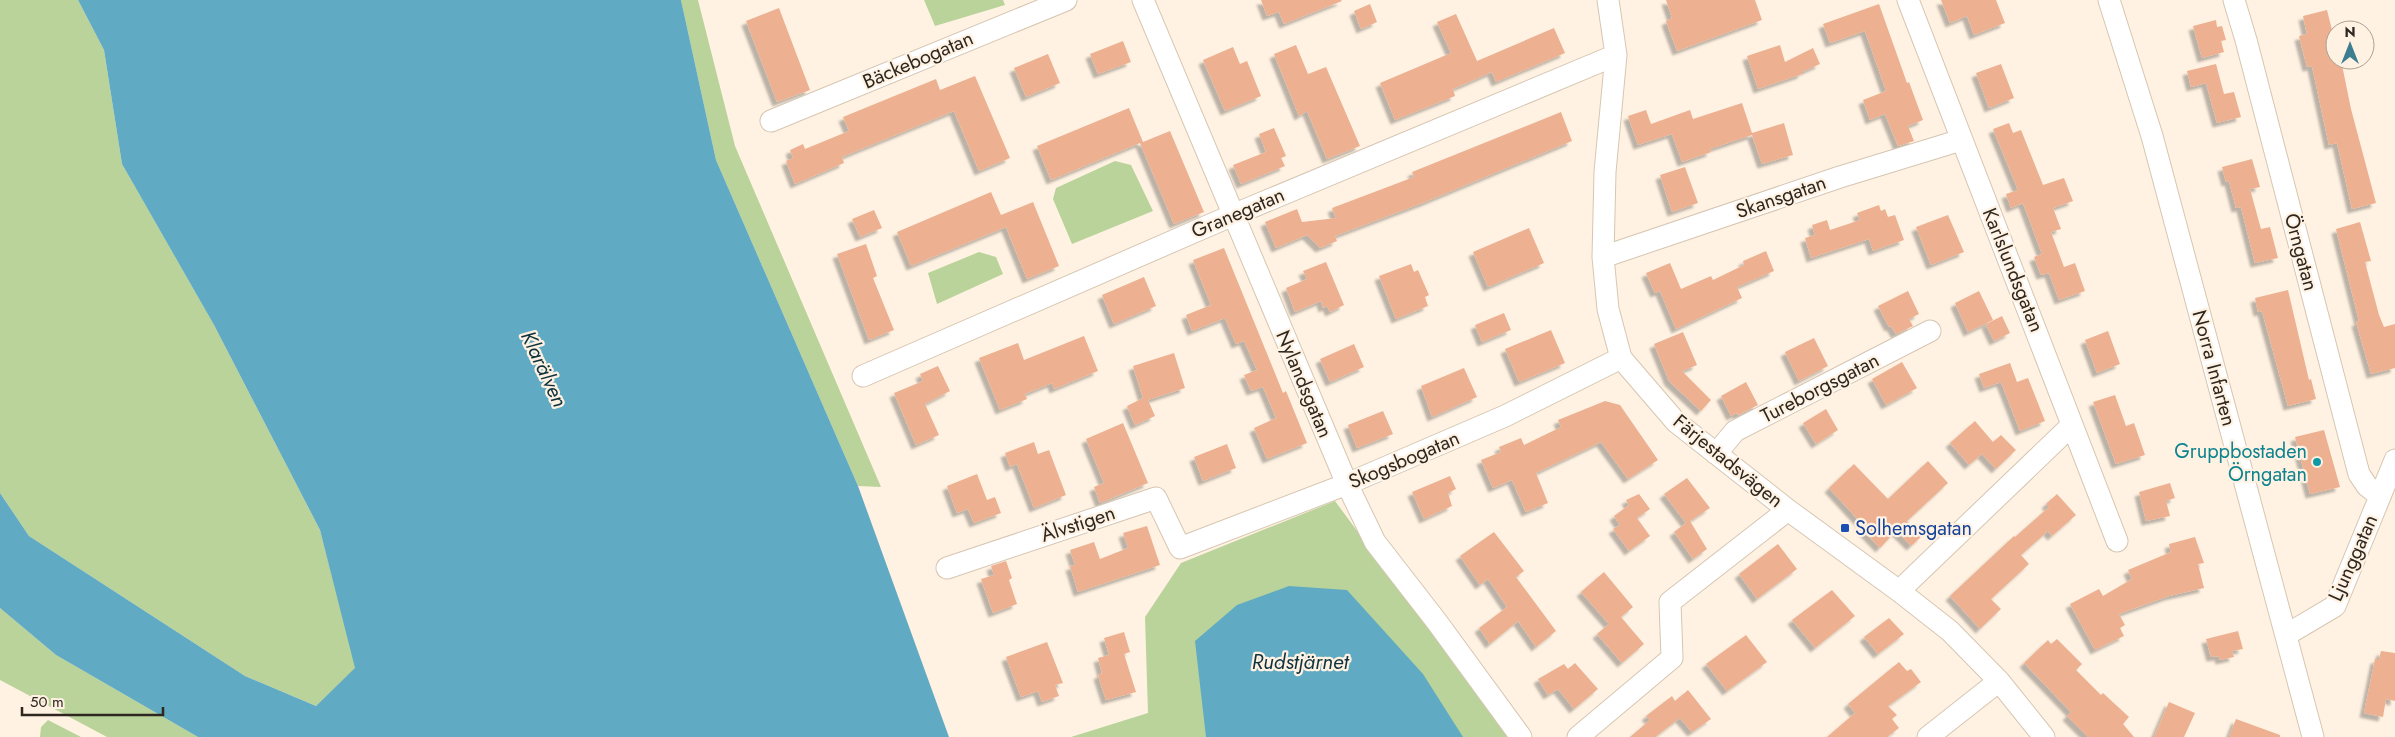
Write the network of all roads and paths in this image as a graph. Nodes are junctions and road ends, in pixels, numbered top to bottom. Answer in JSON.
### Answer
{"nodes":[{"id":1,"x":1066,"y":0,"type":"edge"},
{"id":2,"x":1143,"y":0,"type":"edge"},
{"id":3,"x":1608,"y":0,"type":"edge"},
{"id":4,"x":1908,"y":0,"type":"edge"},
{"id":5,"x":2109,"y":0,"type":"edge"},
{"id":6,"x":2234,"y":0,"type":"edge"},
{"id":7,"x":1616,"y":55,"type":"junction"},
{"id":8,"x":771,"y":121,"type":"dead end"},
{"id":9,"x":1961,"y":140,"type":"junction"},
{"id":10,"x":1233,"y":215,"type":"junction"},
{"id":11,"x":1603,"y":257,"type":"junction"},
{"id":12,"x":1930,"y":330,"type":"dead end"},
{"id":13,"x":1621,"y":358,"type":"junction"},
{"id":14,"x":862,"y":376,"type":"dead end"},
{"id":15,"x":2072,"y":425,"type":"junction"},
{"id":16,"x":1716,"y":454,"type":"junction"},
{"id":17,"x":2395,"y":460,"type":"edge"},
{"id":18,"x":1347,"y":484,"type":"junction"},
{"id":19,"x":2380,"y":496,"type":"junction"},
{"id":20,"x":1788,"y":510,"type":"junction"},
{"id":21,"x":2117,"y":541,"type":"dead end"},
{"id":22,"x":1180,"y":548,"type":"joint"},
{"id":23,"x":947,"y":568,"type":"dead end"},
{"id":24,"x":1900,"y":590,"type":"junction"},
{"id":25,"x":2286,"y":634,"type":"junction"},
{"id":26,"x":1999,"y":681,"type":"junction"},
{"id":27,"x":1521,"y":737,"type":"edge"},
{"id":28,"x":1578,"y":737,"type":"edge"},
{"id":29,"x":1928,"y":737,"type":"edge"},
{"id":30,"x":2044,"y":737,"type":"edge"},
{"id":31,"x":2313,"y":737,"type":"edge"}],
"edges":[{"from":1,"to":8,"type":"street","name":"Bäckebogatan"},
{"from":2,"to":10,"type":"street","name":"Nylandsgatan"},
{"from":3,"to":7,"type":"street","name":"Färjestadsvägen"},
{"from":4,"to":9,"type":"street","name":"Karlslundsgatan"},
{"from":5,"to":25,"type":"street","name":"Norra Infarten"},
{"from":6,"to":19,"type":"street","name":"Örngatan"},
{"from":7,"to":10,"type":"street","name":"Granegatan"},
{"from":7,"to":11,"type":"street","name":"Färjestadsvägen"},
{"from":9,"to":11,"type":"street","name":"Skansgatan"},
{"from":9,"to":15,"type":"street","name":"Karlslundsgatan"},
{"from":10,"to":14,"type":"street","name":"Granegatan"},
{"from":10,"to":18,"type":"street","name":"Nylandsgatan"},
{"from":11,"to":13,"type":"street","name":"Färjestadsvägen"},
{"from":12,"to":16,"type":"street","name":"Tureborgsgatan"},
{"from":13,"to":16,"type":"street","name":"Färjestadsvägen"},
{"from":13,"to":18,"type":"street","name":"Skogsbogatan"},
{"from":15,"to":21,"type":"street","name":"Karlslundsgatan"},
{"from":15,"to":24,"type":"street"},
{"from":16,"to":20,"type":"street","name":"Färjestadsvägen"},
{"from":17,"to":19,"type":"street","name":"Ljunggatan"},
{"from":18,"to":22,"type":"street","name":"Skogsbogatan"},
{"from":18,"to":27,"type":"street","name":"Nylandsgatan"},
{"from":19,"to":25,"type":"street","name":"Ljunggatan"},
{"from":20,"to":24,"type":"street","name":"Färjestadsvägen"},
{"from":20,"to":28,"type":"street"},
{"from":22,"to":23,"type":"street","name":"Älvstigen"},
{"from":24,"to":26,"type":"street","name":"Färjestadsvägen"},
{"from":25,"to":31,"type":"street","name":"Norra Infarten"},
{"from":26,"to":29,"type":"street"},
{"from":26,"to":30,"type":"street","name":"Färjestadsvägen"}]}
